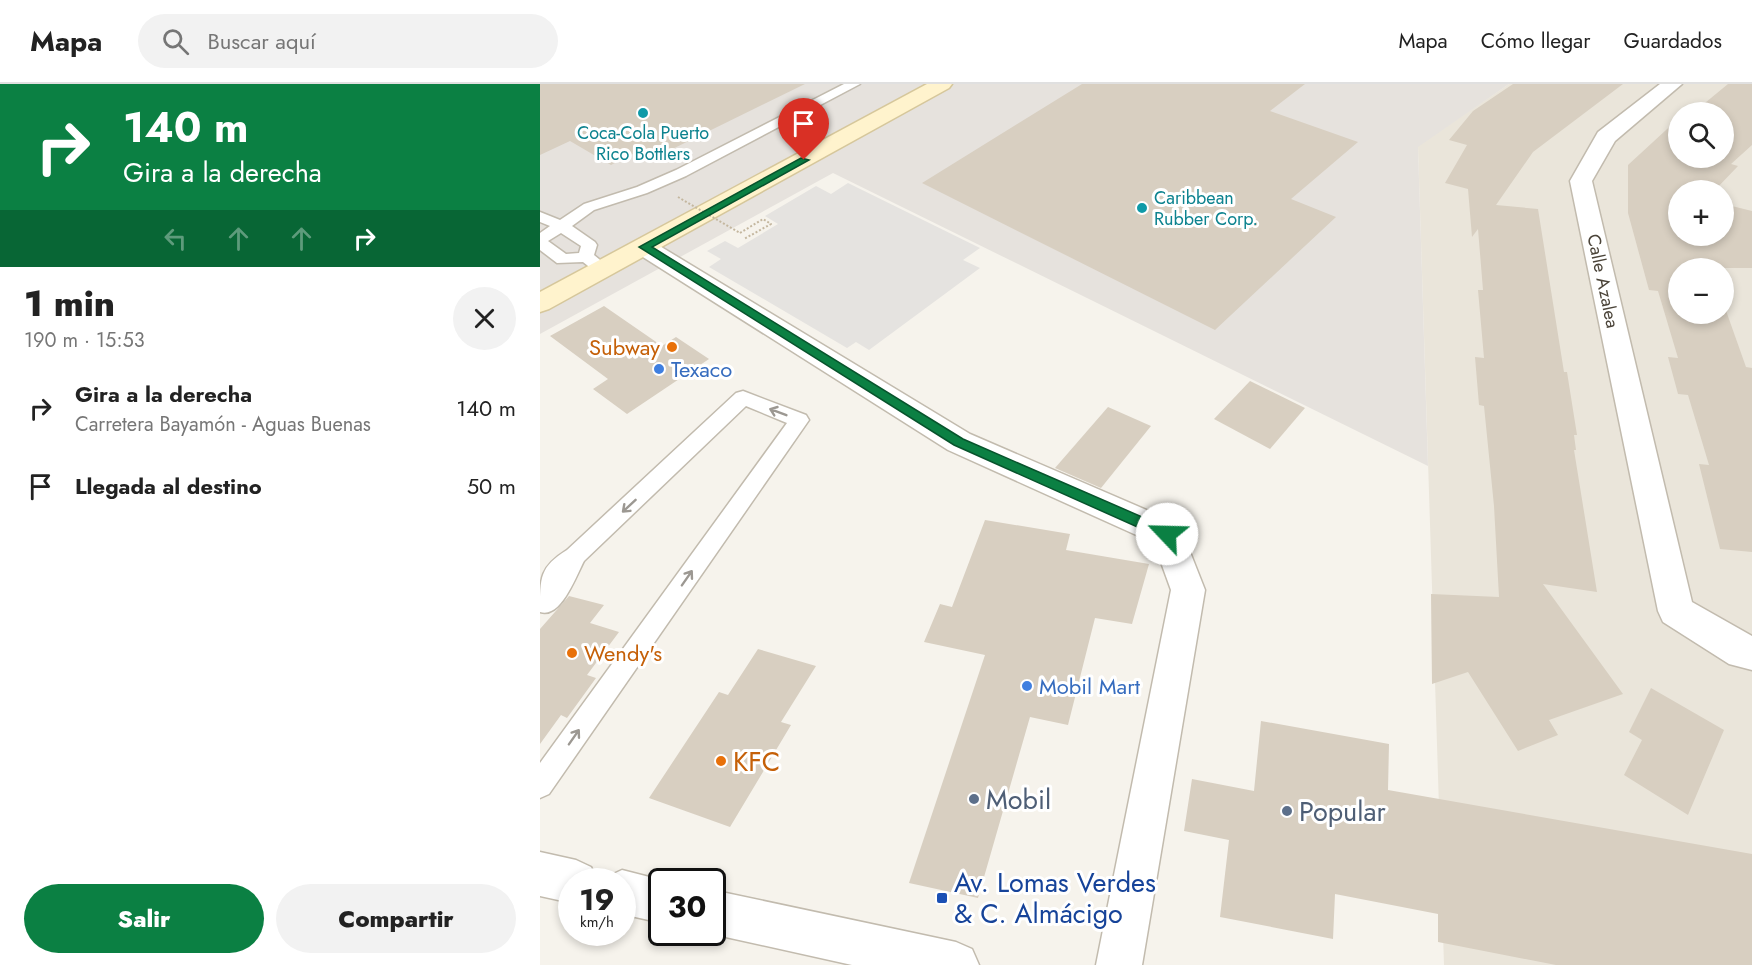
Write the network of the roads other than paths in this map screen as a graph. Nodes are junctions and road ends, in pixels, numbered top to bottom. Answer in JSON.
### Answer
{"nodes":[{"id":1,"x":854,"y":84,"type":"edge"},
{"id":2,"x":942,"y":84,"type":"edge"},
{"id":3,"x":1672,"y":84,"type":"edge"},
{"id":4,"x":540,"y":217,"type":"edge"},
{"id":5,"x":562,"y":226,"type":"junction"},
{"id":6,"x":540,"y":241,"type":"edge"},
{"id":7,"x":644,"y":247,"type":"junction"},
{"id":8,"x":595,"y":263,"type":"junction"},
{"id":9,"x":540,"y":303,"type":"edge"},
{"id":10,"x":542,"y":603,"type":"edge"},
{"id":11,"x":1752,"y":653,"type":"edge"},
{"id":12,"x":540,"y":785,"type":"edge"},
{"id":13,"x":540,"y":874,"type":"edge"},
{"id":14,"x":558,"y":878,"type":"edge"},
{"id":15,"x":726,"y":916,"type":"edge"},
{"id":16,"x":882,"y":957,"type":"edge"},
{"id":17,"x":956,"y":965,"type":"edge"},
{"id":18,"x":1119,"y":965,"type":"edge"}],
"edges":[{"from":1,"to":5,"type":"lane"},
{"from":2,"to":7,"type":"main road"},
{"from":3,"to":11,"type":"street","name":"Calle Azalea"},
{"from":4,"to":5,"type":"lane"},
{"from":5,"to":6,"type":"lane"},
{"from":5,"to":8,"type":"lane"},
{"from":6,"to":8,"type":"lane"},
{"from":7,"to":8,"type":"main road"},
{"from":7,"to":18,"type":"street"},
{"from":8,"to":9,"type":"main road"},
{"from":12,"to":10,"type":"lane","one_way":true},
{"from":13,"to":14,"type":"street"},
{"from":15,"to":16,"type":"street"},
{"from":16,"to":17,"type":"street"}]}
